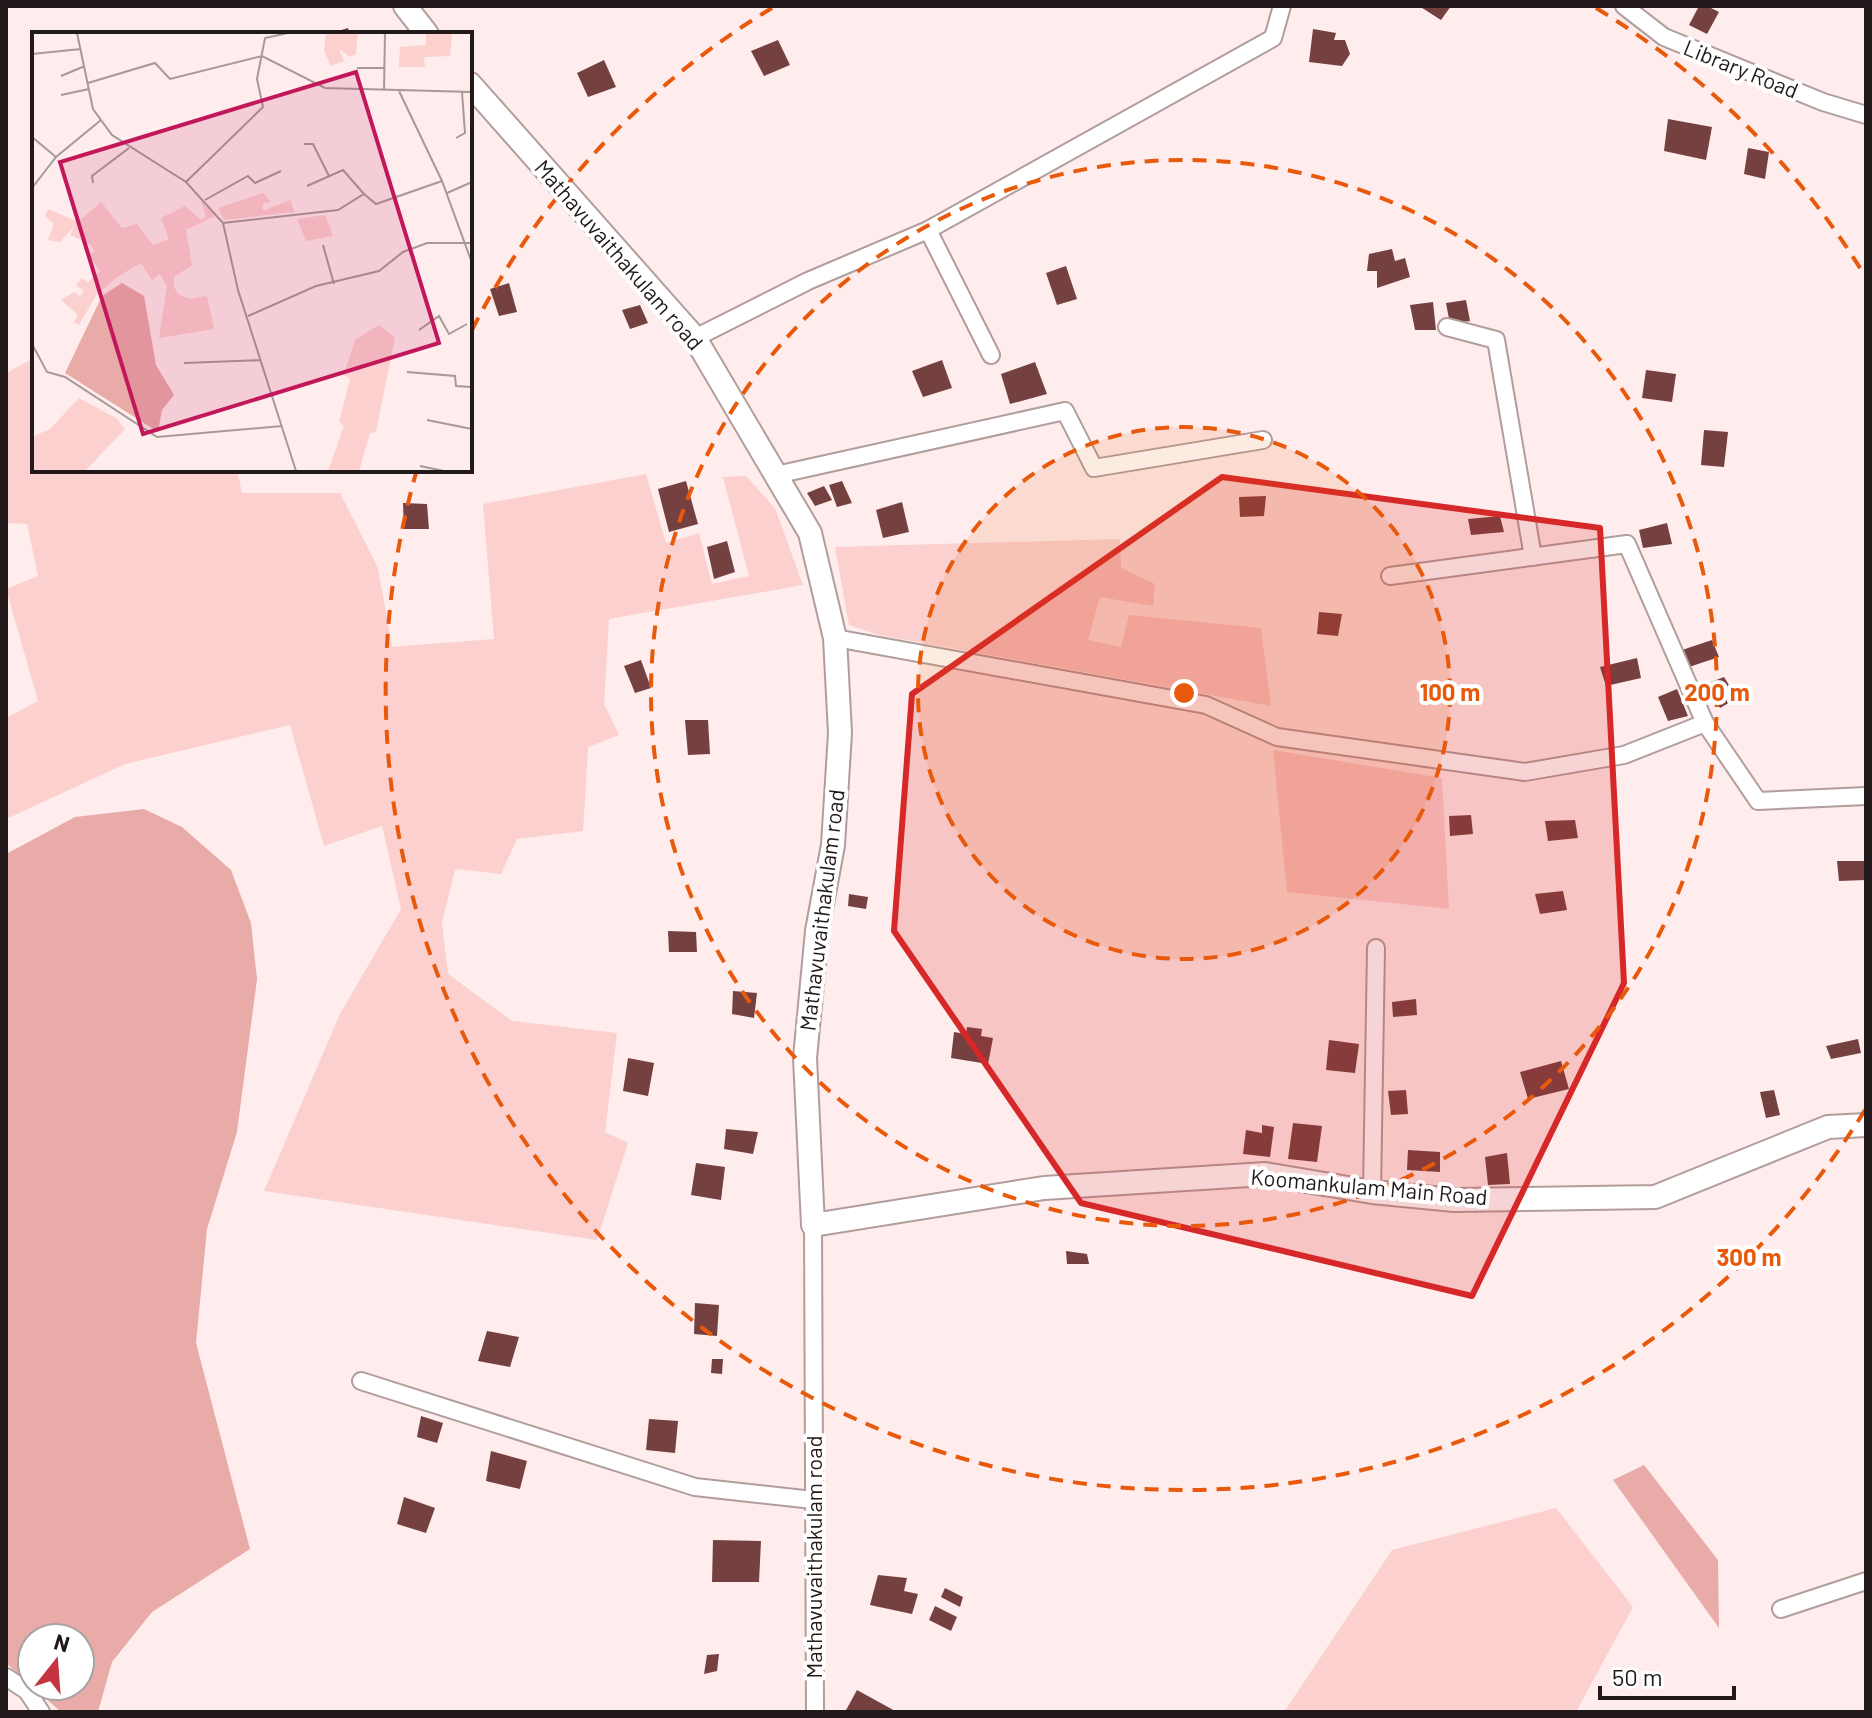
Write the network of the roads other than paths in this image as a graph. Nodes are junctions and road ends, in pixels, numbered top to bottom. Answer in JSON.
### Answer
{"nodes":[{"id":1,"x":405,"y":6,"type":"edge"},
{"id":2,"x":1282,"y":6,"type":"edge"},
{"id":3,"x":1624,"y":6,"type":"edge"},
{"id":4,"x":425,"y":32,"type":"edge"},
{"id":5,"x":472,"y":86,"type":"edge"},
{"id":6,"x":1866,"y":115,"type":"edge"},
{"id":7,"x":928,"y":230,"type":"junction"},
{"id":8,"x":1447,"y":327,"type":"dead end"},
{"id":9,"x":695,"y":338,"type":"junction"},
{"id":10,"x":991,"y":355,"type":"dead end"},
{"id":11,"x":1263,"y":440,"type":"dead end"},
{"id":12,"x":776,"y":475,"type":"junction"},
{"id":13,"x":1533,"y":557,"type":"junction"},
{"id":14,"x":1390,"y":576,"type":"dead end"},
{"id":15,"x":835,"y":638,"type":"junction"},
{"id":16,"x":1705,"y":723,"type":"junction"},
{"id":17,"x":1866,"y":796,"type":"edge"},
{"id":18,"x":1376,"y":948,"type":"dead end"},
{"id":19,"x":1866,"y":1125,"type":"edge"},
{"id":20,"x":1372,"y":1192,"type":"junction"},
{"id":21,"x":813,"y":1225,"type":"junction"},
{"id":22,"x":361,"y":1381,"type":"dead end"},
{"id":23,"x":813,"y":1500,"type":"junction"},
{"id":24,"x":1866,"y":1581,"type":"edge"},
{"id":25,"x":1781,"y":1609,"type":"dead end"},
{"id":26,"x":6,"y":1677,"type":"edge"},
{"id":27,"x":41,"y":1712,"type":"edge"},
{"id":28,"x":815,"y":1712,"type":"edge"}],
"edges":[{"from":1,"to":4,"type":"street"},
{"from":2,"to":7,"type":"street"},
{"from":3,"to":6,"type":"street","name":"Library Road"},
{"from":5,"to":9,"type":"street","name":"Mathavuvaithakulam road"},
{"from":7,"to":9,"type":"street"},
{"from":7,"to":10,"type":"street"},
{"from":8,"to":13,"type":"street"},
{"from":9,"to":12,"type":"street","name":"Mathavuvaithakulam road"},
{"from":11,"to":12,"type":"street"},
{"from":12,"to":15,"type":"street","name":"Mathavuvaithakulam road"},
{"from":13,"to":14,"type":"street"},
{"from":13,"to":16,"type":"street"},
{"from":15,"to":16,"type":"street"},
{"from":15,"to":21,"type":"street","name":"Mathavuvaithakulam road"},
{"from":16,"to":17,"type":"street"},
{"from":18,"to":20,"type":"street"},
{"from":19,"to":20,"type":"street","name":"Koomankulam Main Road"},
{"from":20,"to":21,"type":"street","name":"Koomankulam Main Road"},
{"from":21,"to":23,"type":"street","name":"Mathavuvaithakulam road"},
{"from":22,"to":23,"type":"street"},
{"from":23,"to":28,"type":"street","name":"Mathavuvaithakulam road"},
{"from":24,"to":25,"type":"street"},
{"from":26,"to":27,"type":"street"}]}
